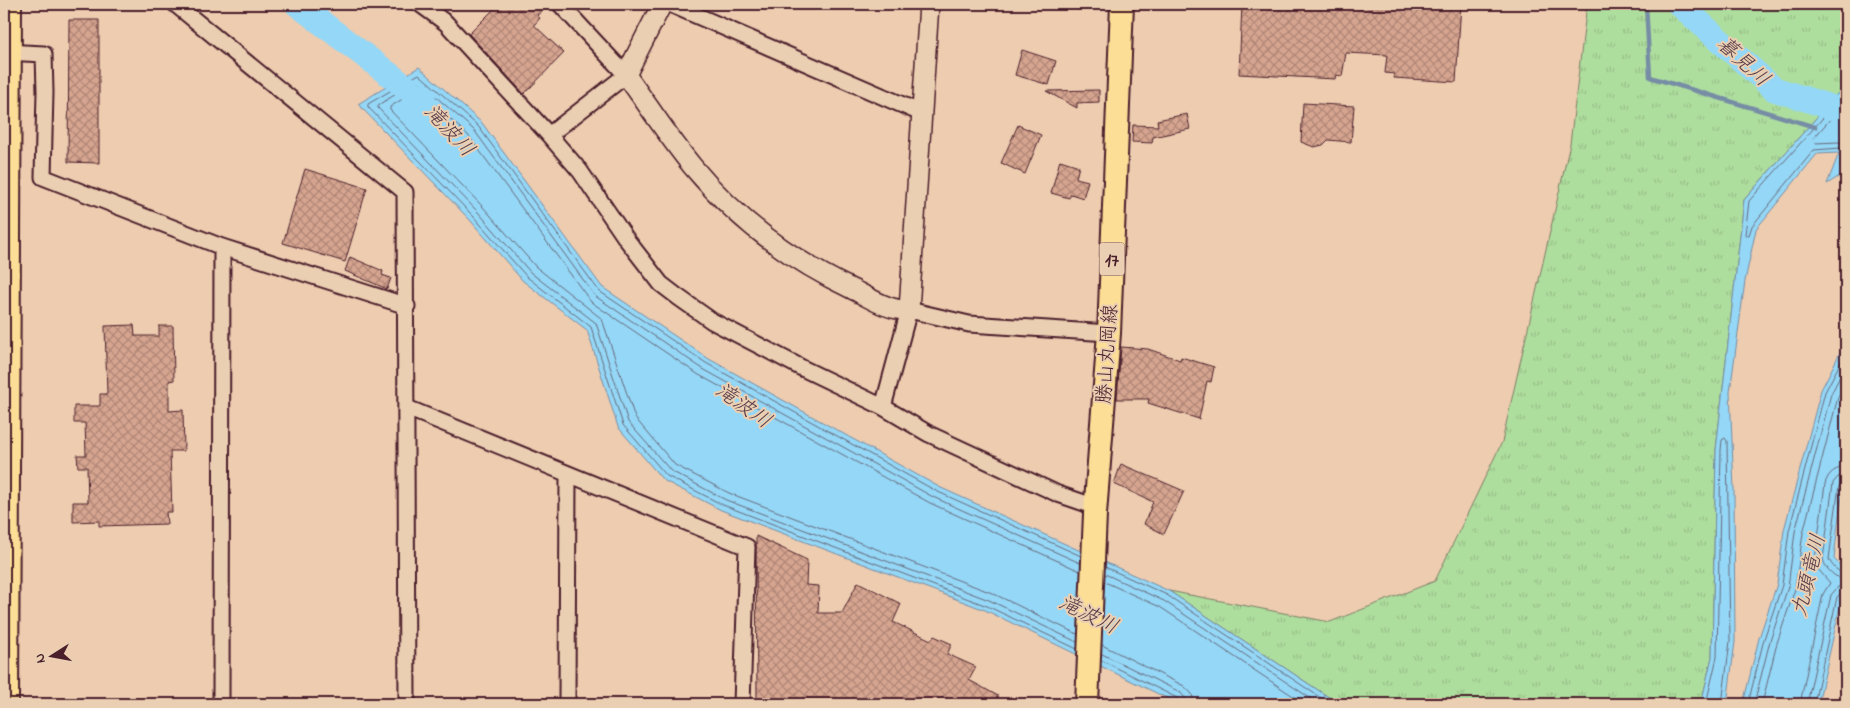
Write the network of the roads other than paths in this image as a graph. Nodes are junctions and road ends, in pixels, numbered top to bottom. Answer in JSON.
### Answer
{"nodes":[{"id":1,"x":9,"y":4,"type":"edge"},
{"id":2,"x":175,"y":4,"type":"edge"},
{"id":3,"x":420,"y":4,"type":"edge"},
{"id":4,"x":560,"y":4,"type":"edge"},
{"id":5,"x":662,"y":4,"type":"edge"},
{"id":6,"x":670,"y":4,"type":"edge"},
{"id":7,"x":928,"y":4,"type":"edge"},
{"id":8,"x":1122,"y":4,"type":"edge"},
{"id":9,"x":7,"y":52,"type":"edge"},
{"id":10,"x":626,"y":75,"type":"junction"},
{"id":11,"x":921,"y":113,"type":"junction"},
{"id":12,"x":549,"y":135,"type":"junction"},
{"id":13,"x":222,"y":247,"type":"junction"},
{"id":14,"x":406,"y":306,"type":"junction"},
{"id":15,"x":909,"y":310,"type":"junction"},
{"id":16,"x":1108,"y":333,"type":"junction"},
{"id":17,"x":883,"y":407,"type":"junction"},
{"id":18,"x":407,"y":408,"type":"junction"},
{"id":19,"x":568,"y":474,"type":"junction"},
{"id":20,"x":1096,"y":511,"type":"junction"},
{"id":21,"x":6,"y":704,"type":"edge"},
{"id":22,"x":221,"y":704,"type":"edge"},
{"id":23,"x":407,"y":704,"type":"edge"},
{"id":24,"x":568,"y":704,"type":"edge"},
{"id":25,"x":742,"y":704,"type":"edge"},
{"id":26,"x":1085,"y":704,"type":"edge"}],
"edges":[{"from":1,"to":9,"type":"highway"},
{"from":2,"to":14,"type":"street"},
{"from":3,"to":12,"type":"street"},
{"from":4,"to":10,"type":"street"},
{"from":5,"to":10,"type":"street"},
{"from":6,"to":11,"type":"street"},
{"from":7,"to":11,"type":"street"},
{"from":8,"to":16,"type":"main road","name":"勝山丸岡線","number":"17"},
{"from":9,"to":13,"type":"street"},
{"from":9,"to":21,"type":"highway"},
{"from":10,"to":12,"type":"street"},
{"from":10,"to":15,"type":"street"},
{"from":11,"to":15,"type":"street"},
{"from":12,"to":17,"type":"street"},
{"from":13,"to":14,"type":"street"},
{"from":13,"to":22,"type":"street"},
{"from":14,"to":18,"type":"street"},
{"from":15,"to":16,"type":"street"},
{"from":15,"to":17,"type":"street"},
{"from":16,"to":20,"type":"main road","name":"勝山丸岡線","number":"17"},
{"from":17,"to":20,"type":"street"},
{"from":18,"to":19,"type":"street"},
{"from":18,"to":23,"type":"street"},
{"from":19,"to":24,"type":"street"},
{"from":19,"to":25,"type":"street"},
{"from":20,"to":26,"type":"main road","name":"勝山丸岡線","number":"17"}]}
